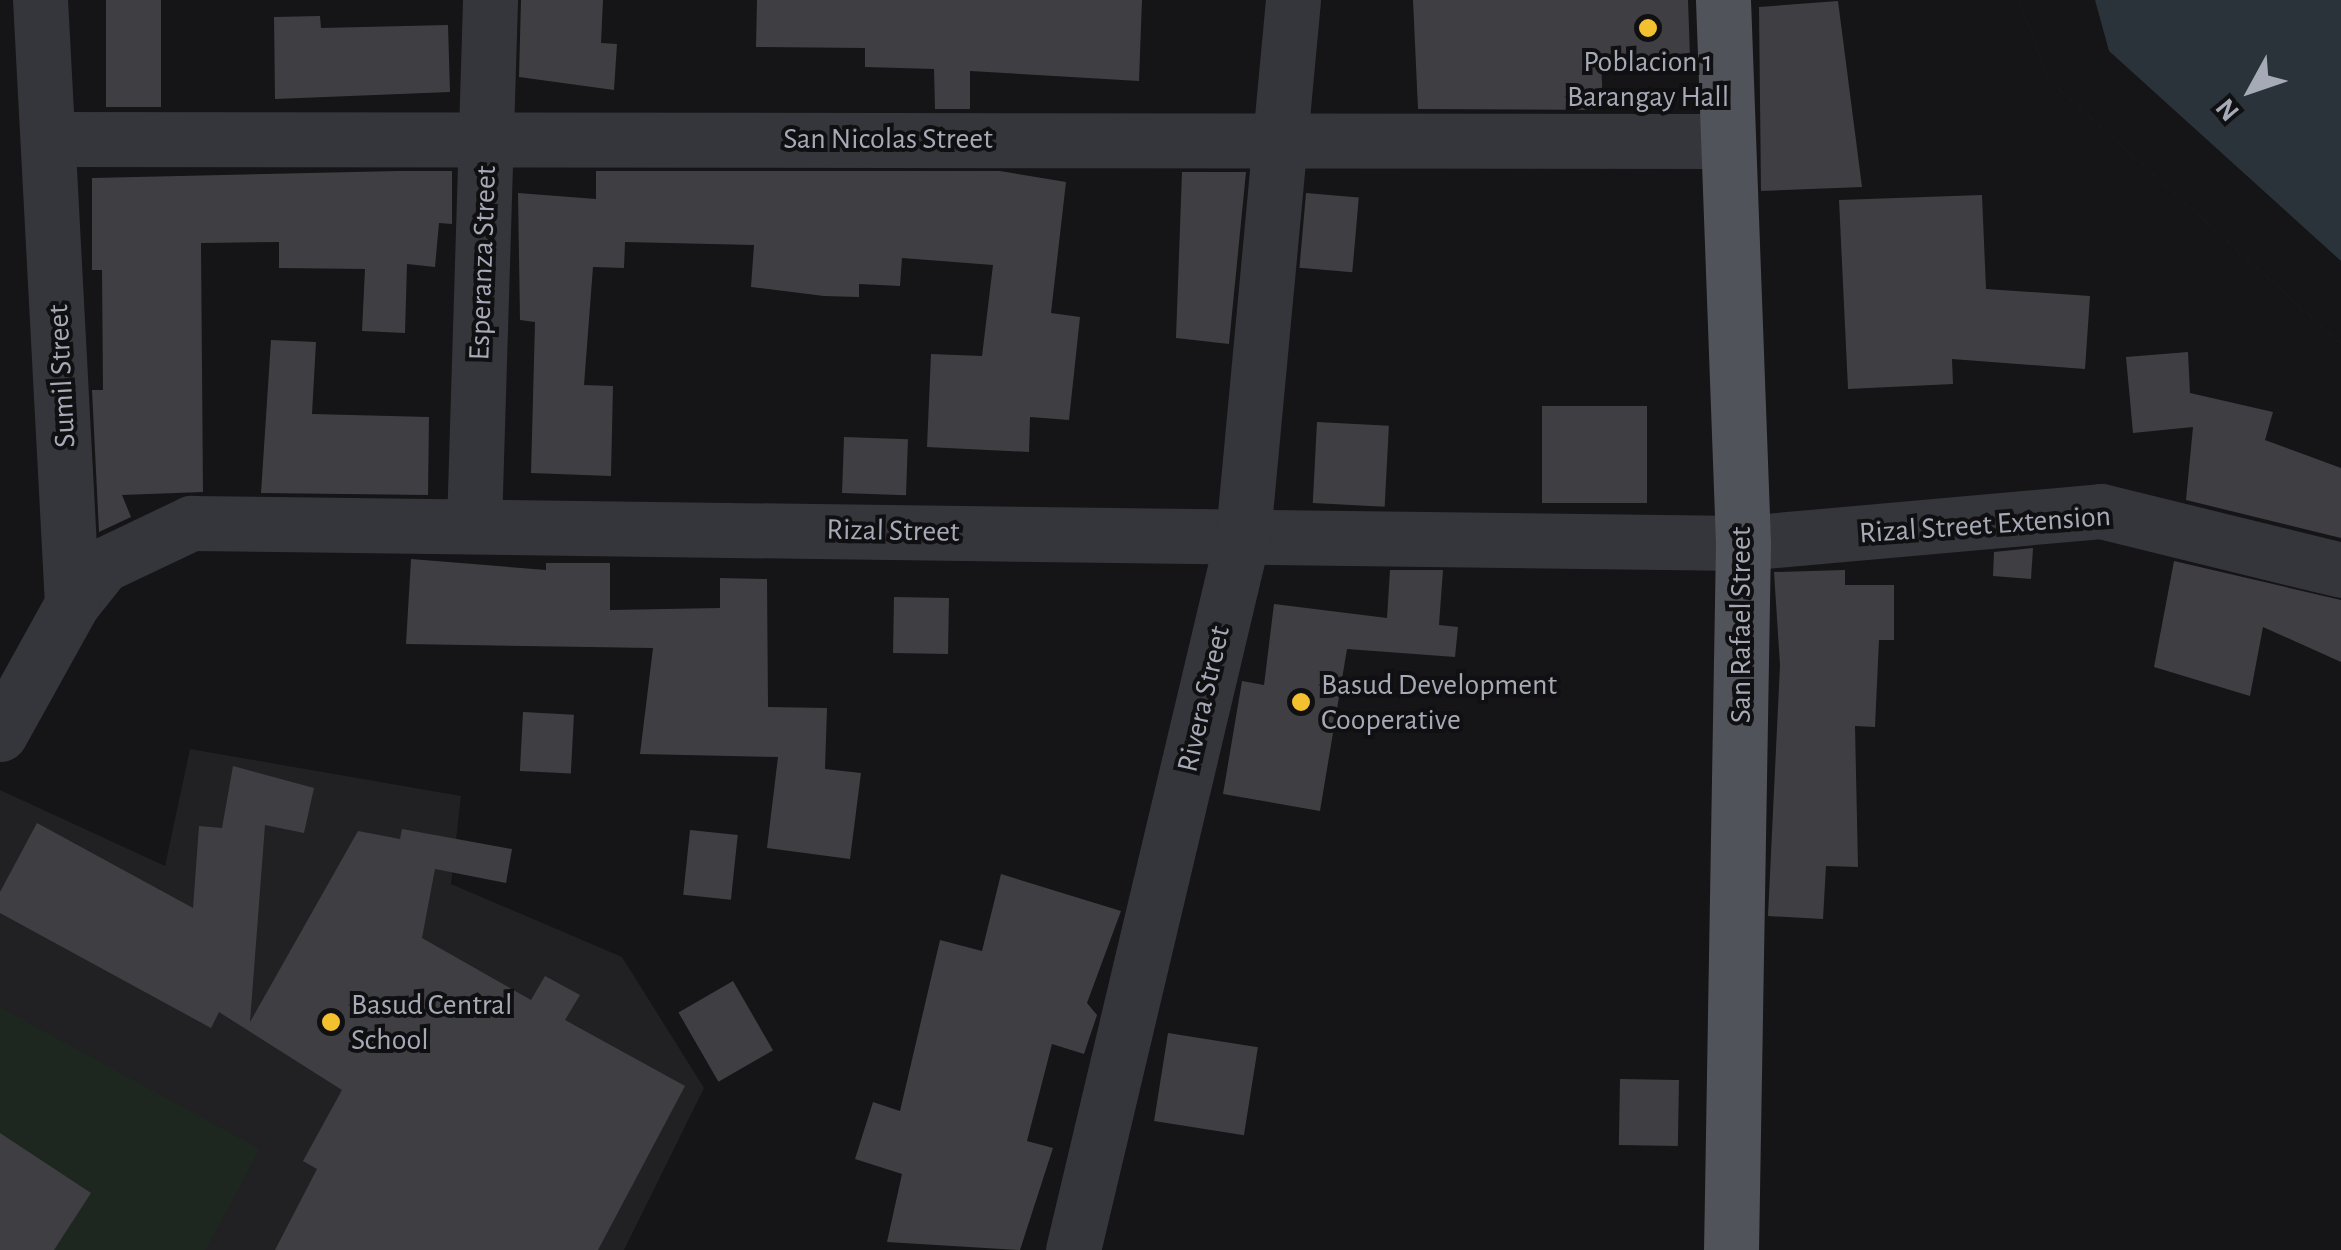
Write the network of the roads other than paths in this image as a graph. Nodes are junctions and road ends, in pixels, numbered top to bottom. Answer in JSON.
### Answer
{"nodes":[{"id":1,"x":40,"y":0,"type":"edge"},
{"id":2,"x":490,"y":0,"type":"edge"},
{"id":3,"x":1293,"y":0,"type":"edge"},
{"id":4,"x":1723,"y":0,"type":"edge"},
{"id":5,"x":487,"y":139,"type":"junction"},
{"id":6,"x":1281,"y":139,"type":"junction"},
{"id":7,"x":51,"y":140,"type":"junction"},
{"id":8,"x":1725,"y":142,"type":"junction"},
{"id":9,"x":474,"y":525,"type":"junction"},
{"id":10,"x":1243,"y":535,"type":"junction"},
{"id":11,"x":1743,"y":543,"type":"junction"},
{"id":12,"x":2341,"y":570,"type":"edge"},
{"id":13,"x":72,"y":604,"type":"junction"},
{"id":14,"x":0,"y":734,"type":"edge"},
{"id":15,"x":1073,"y":1250,"type":"edge"},
{"id":16,"x":1731,"y":1250,"type":"edge"}],
"edges":[{"from":1,"to":7,"type":"street","name":"Sumil Street"},
{"from":2,"to":5,"type":"street","name":"Esperanza Street"},
{"from":3,"to":6,"type":"street","name":"Rivera Street"},
{"from":4,"to":8,"type":"main road","name":"San Rafael Street"},
{"from":5,"to":6,"type":"street","name":"San Nicolas Street"},
{"from":5,"to":7,"type":"street","name":"San Nicolas Street"},
{"from":5,"to":9,"type":"street","name":"Esperanza Street"},
{"from":6,"to":8,"type":"street","name":"San Nicolas Street"},
{"from":6,"to":10,"type":"street","name":"Rivera Street"},
{"from":7,"to":13,"type":"street","name":"Sumil Street"},
{"from":8,"to":11,"type":"main road","name":"San Rafael Street"},
{"from":9,"to":10,"type":"street","name":"Rizal Street"},
{"from":9,"to":13,"type":"street","name":"Rizal Street"},
{"from":10,"to":11,"type":"street","name":"Rizal Street"},
{"from":10,"to":15,"type":"street","name":"Rivera Street"},
{"from":11,"to":12,"type":"street","name":"Rizal Street Extension"},
{"from":11,"to":16,"type":"main road","name":"San Rafael Street"},
{"from":13,"to":14,"type":"street"}]}
